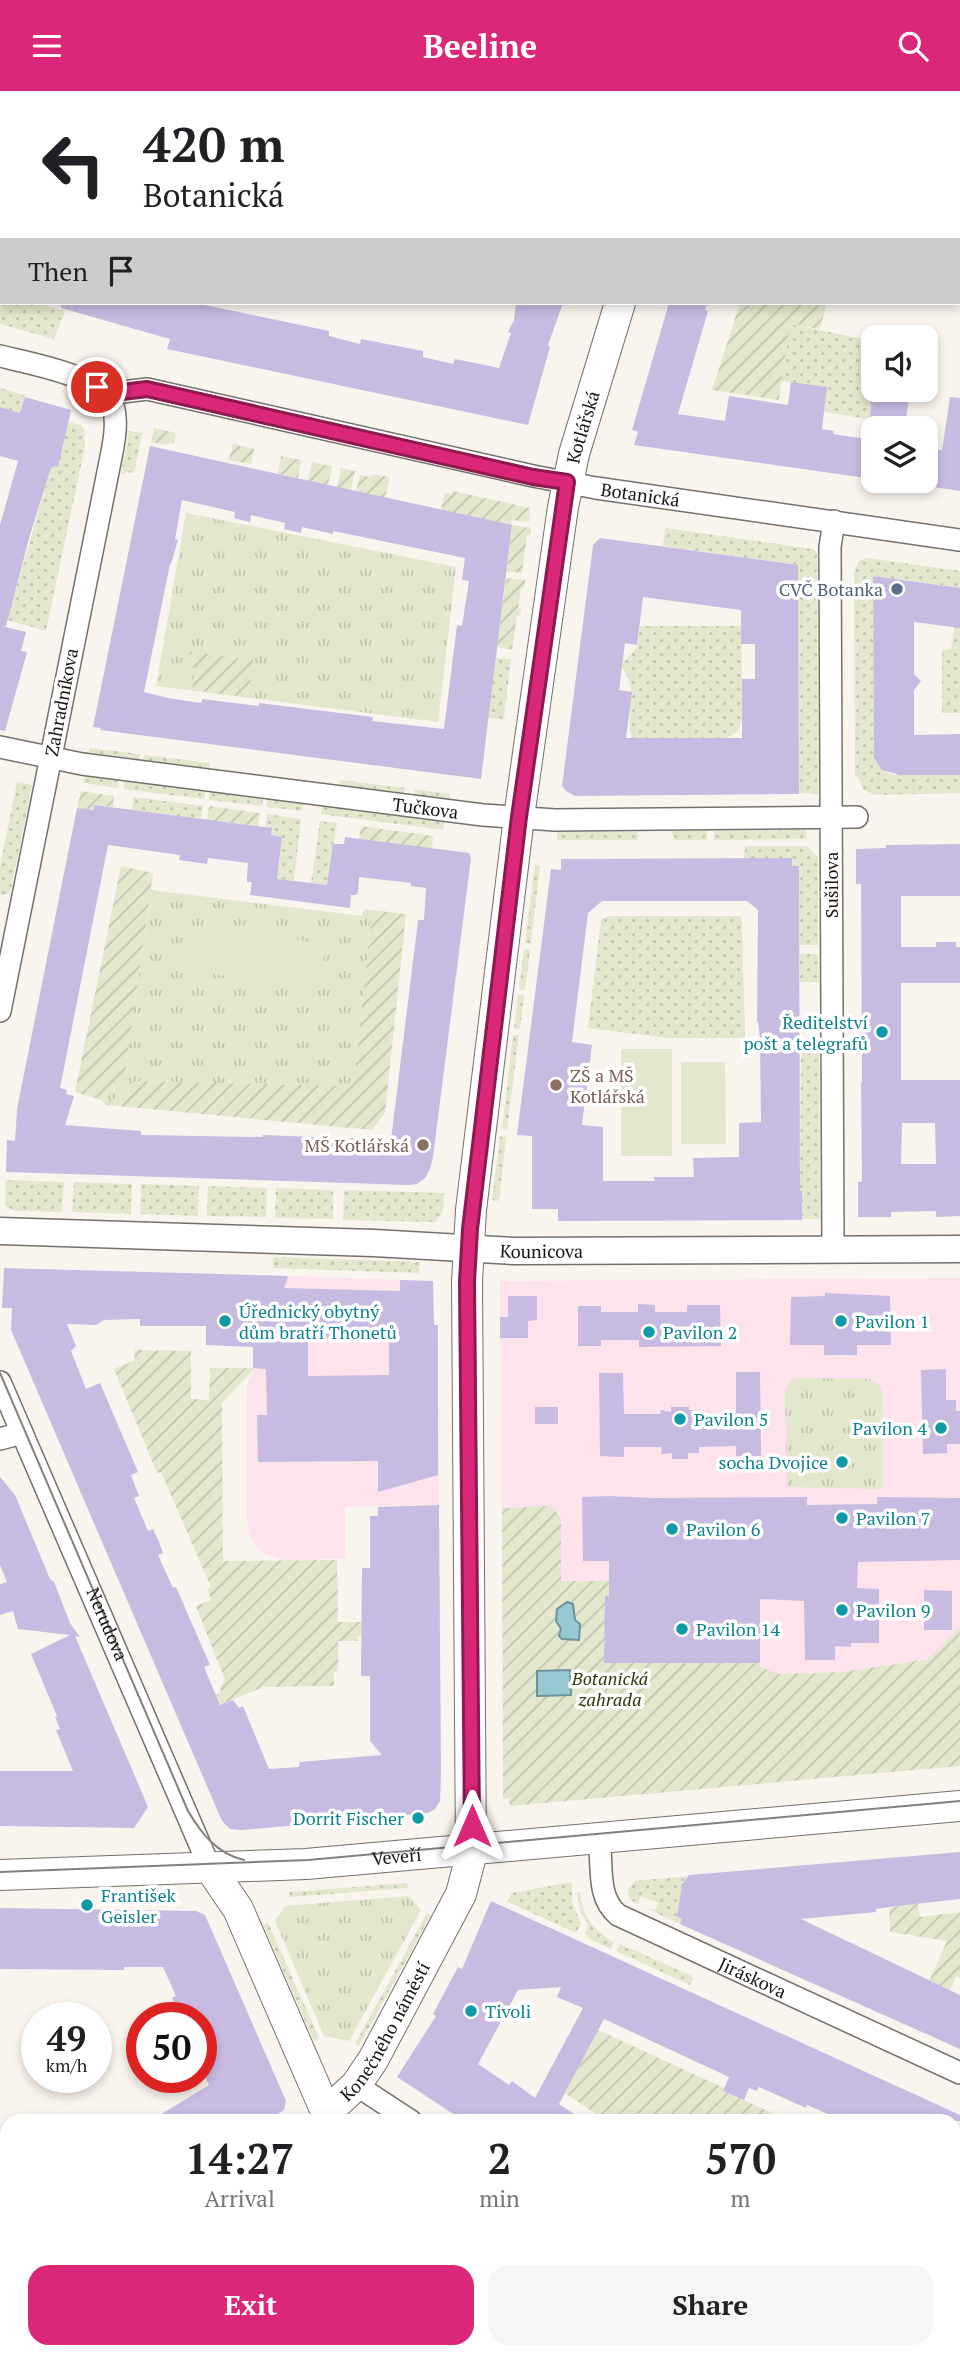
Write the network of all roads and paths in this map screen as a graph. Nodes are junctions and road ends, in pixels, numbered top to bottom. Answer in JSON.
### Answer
{"nodes":[{"id":1,"x":619,"y":305,"type":"edge"},
{"id":2,"x":0,"y":356,"type":"edge"},
{"id":3,"x":106,"y":394,"type":"junction"},
{"id":4,"x":567,"y":482,"type":"junction"},
{"id":5,"x":834,"y":521,"type":"junction"},
{"id":6,"x":960,"y":540,"type":"edge"},
{"id":7,"x":0,"y":747,"type":"edge"},
{"id":8,"x":50,"y":759,"type":"junction"},
{"id":9,"x":519,"y":817,"type":"junction"},
{"id":10,"x":830,"y":817,"type":"junction"},
{"id":11,"x":857,"y":817,"type":"dead end"},
{"id":12,"x":0,"y":1011,"type":"edge"},
{"id":13,"x":0,"y":1231,"type":"edge"},
{"id":14,"x":469,"y":1248,"type":"junction"},
{"id":15,"x":960,"y":1249,"type":"edge"},
{"id":16,"x":833,"y":1250,"type":"junction"},
{"id":17,"x":0,"y":1382,"type":"edge"},
{"id":18,"x":22,"y":1433,"type":"junction"},
{"id":19,"x":0,"y":1439,"type":"edge"},
{"id":20,"x":960,"y":1806,"type":"edge"},
{"id":21,"x":599,"y":1839,"type":"junction"},
{"id":22,"x":472,"y":1851,"type":"junction"},
{"id":23,"x":210,"y":1868,"type":"junction"},
{"id":24,"x":0,"y":1875,"type":"edge"},
{"id":25,"x":960,"y":2073,"type":"edge"},
{"id":26,"x":356,"y":2085,"type":"junction"},
{"id":27,"x":321,"y":2114,"type":"edge"},
{"id":28,"x":327,"y":2114,"type":"edge"},
{"id":29,"x":400,"y":2114,"type":"edge"}],
"edges":[{"from":1,"to":4,"type":"main road","name":"Kotlářská"},
{"from":2,"to":3,"type":"street"},
{"from":3,"to":4,"type":"street","name":"Botanická"},
{"from":3,"to":8,"type":"street","name":"Zahradníkova"},
{"from":4,"to":5,"type":"street","name":"Botanická"},
{"from":4,"to":9,"type":"main road","name":"Kotlářská"},
{"from":5,"to":6,"type":"street","name":"Botanická"},
{"from":5,"to":10,"type":"street","name":"Sušilova"},
{"from":7,"to":8,"type":"street","name":"Tučkova"},
{"from":8,"to":9,"type":"street","name":"Tučkova"},
{"from":8,"to":12,"type":"street","name":"Zahradníkova"},
{"from":9,"to":10,"type":"street","name":"Tučkova"},
{"from":9,"to":14,"type":"main road","name":"Kotlářská"},
{"from":10,"to":11,"type":"street","name":"Tučkova"},
{"from":10,"to":16,"type":"street","name":"Sušilova"},
{"from":13,"to":14,"type":"street","name":"Kounicova"},
{"from":14,"to":16,"type":"street","name":"Kounicova"},
{"from":14,"to":22,"type":"main road","name":"Kotlářská"},
{"from":15,"to":16,"type":"street","name":"Kounicova"},
{"from":17,"to":18,"type":"street","name":"Nerudova"},
{"from":18,"to":19,"type":"street"},
{"from":18,"to":23,"type":"street","name":"Nerudova"},
{"from":20,"to":21,"type":"main road","name":"Veveří"},
{"from":21,"to":22,"type":"main road","name":"Veveří"},
{"from":21,"to":25,"type":"street","name":"Jiráskova"},
{"from":22,"to":23,"type":"main road","name":"Veveří"},
{"from":22,"to":26,"type":"main road","name":"Konečného náměstí"},
{"from":23,"to":24,"type":"main road","name":"Veveří"},
{"from":23,"to":27,"type":"main road","name":"Konečného náměstí"},
{"from":26,"to":28,"type":"main road","name":"Konečného náměstí"},
{"from":26,"to":29,"type":"street"}]}
